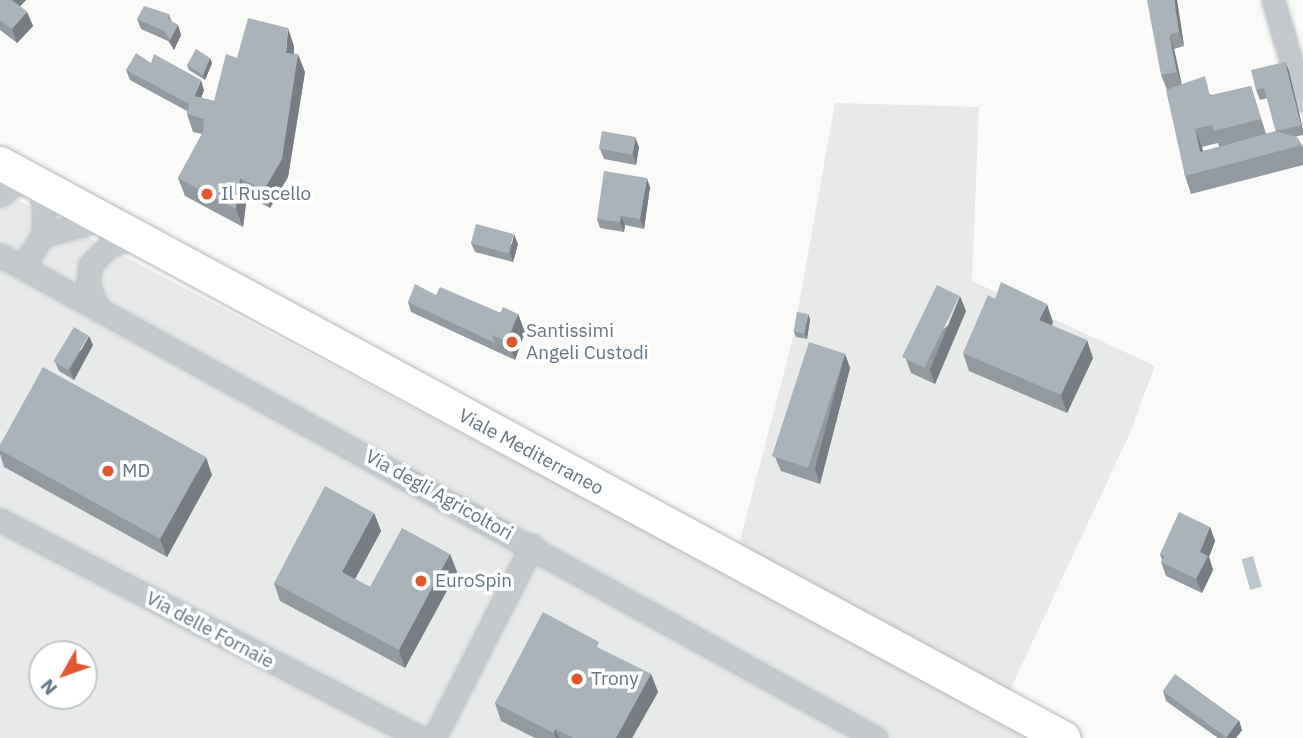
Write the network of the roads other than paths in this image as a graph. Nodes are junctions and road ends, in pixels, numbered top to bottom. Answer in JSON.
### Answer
{"nodes":[{"id":1,"x":1273,"y":0,"type":"edge"},
{"id":2,"x":1303,"y":102,"type":"edge"},
{"id":3,"x":0,"y":163,"type":"edge"},
{"id":4,"x":38,"y":184,"type":"junction"},
{"id":5,"x":0,"y":195,"type":"edge"},
{"id":6,"x":102,"y":220,"type":"junction"},
{"id":7,"x":43,"y":235,"type":"junction"},
{"id":8,"x":137,"y":240,"type":"junction"},
{"id":9,"x":0,"y":255,"type":"edge"},
{"id":10,"x":22,"y":267,"type":"junction"},
{"id":11,"x":99,"y":310,"type":"junction"},
{"id":12,"x":0,"y":520,"type":"edge"},
{"id":13,"x":532,"y":546,"type":"junction"},
{"id":14,"x":420,"y":738,"type":"edge"},
{"id":15,"x":434,"y":738,"type":"edge"},
{"id":16,"x":876,"y":738,"type":"edge"},
{"id":17,"x":1063,"y":738,"type":"edge"}],
"edges":[{"from":1,"to":2,"type":"street"},
{"from":3,"to":4,"type":"main road","name":"Viale Mediterraneo"},
{"from":4,"to":5,"type":"street"},
{"from":4,"to":6,"type":"main road","name":"Viale Mediterraneo"},
{"from":4,"to":7,"type":"street"},
{"from":6,"to":7,"type":"street"},
{"from":6,"to":8,"type":"main road","name":"Viale Mediterraneo"},
{"from":7,"to":10,"type":"street"},
{"from":8,"to":11,"type":"street"},
{"from":8,"to":17,"type":"main road","name":"Viale Mediterraneo"},
{"from":9,"to":10,"type":"street","name":"Via degli Agricoltori"},
{"from":10,"to":11,"type":"street","name":"Via degli Agricoltori"},
{"from":11,"to":13,"type":"street","name":"Via degli Agricoltori"},
{"from":12,"to":14,"type":"street","name":"Via delle Fornaie"},
{"from":13,"to":15,"type":"street"},
{"from":13,"to":16,"type":"street","name":"Via degli Agricoltori"}]}
